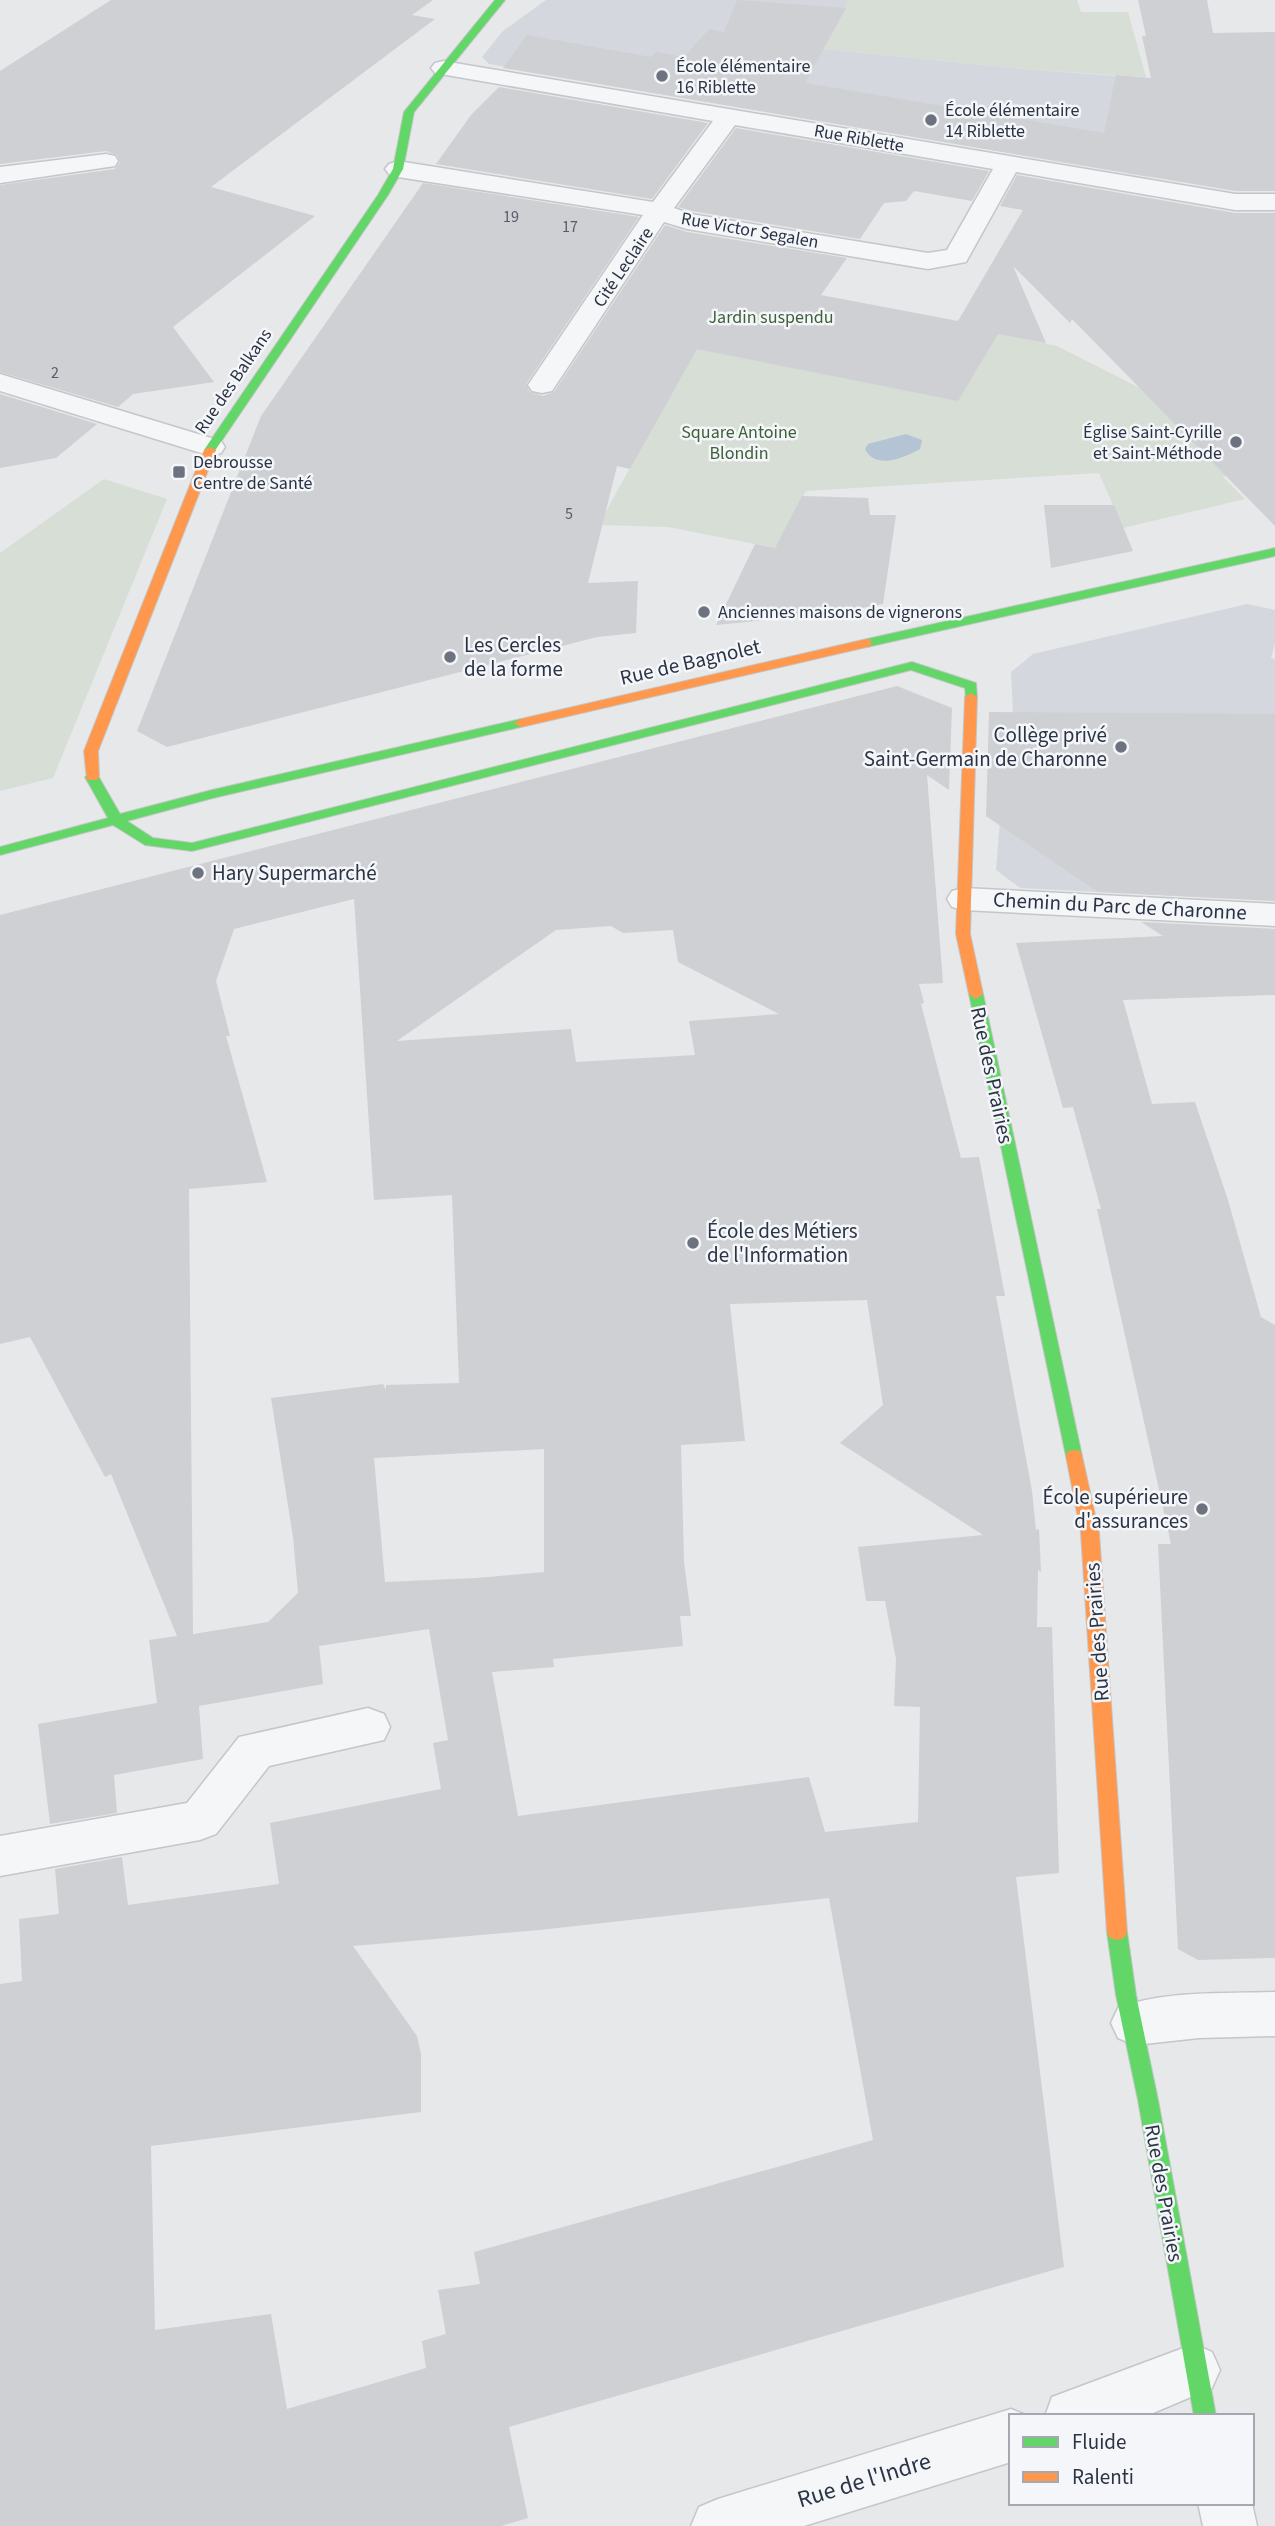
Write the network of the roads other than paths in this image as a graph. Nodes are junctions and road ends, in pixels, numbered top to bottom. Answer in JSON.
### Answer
{"nodes":[{"id":1,"x":500,"y":0,"type":"edge"},
{"id":2,"x":443,"y":68,"type":"junction"},
{"id":3,"x":729,"y":116,"type":"junction"},
{"id":4,"x":106,"y":160,"type":"dead end"},
{"id":5,"x":1009,"y":164,"type":"junction"},
{"id":6,"x":398,"y":169,"type":"junction"},
{"id":7,"x":0,"y":175,"type":"edge"},
{"id":8,"x":1275,"y":202,"type":"edge"},
{"id":9,"x":659,"y":211,"type":"junction"},
{"id":10,"x":0,"y":382,"type":"edge"},
{"id":11,"x":542,"y":385,"type":"dead end"},
{"id":12,"x":211,"y":447,"type":"junction"},
{"id":13,"x":1275,"y":552,"type":"edge"},
{"id":14,"x":117,"y":821,"type":"junction"},
{"id":15,"x":0,"y":851,"type":"edge"},
{"id":16,"x":964,"y":899,"type":"junction"},
{"id":17,"x":1275,"y":915,"type":"edge"},
{"id":18,"x":368,"y":1727,"type":"dead end"},
{"id":19,"x":0,"y":1856,"type":"edge"},
{"id":20,"x":1275,"y":2014,"type":"edge"},
{"id":21,"x":1135,"y":2023,"type":"junction"},
{"id":22,"x":1199,"y":2393,"type":"edge"},
{"id":23,"x":1077,"y":2414,"type":"edge"},
{"id":24,"x":1009,"y":2436,"type":"edge"},
{"id":25,"x":1225,"y":2505,"type":"edge"},
{"id":26,"x":718,"y":2526,"type":"edge"},
{"id":27,"x":1230,"y":2526,"type":"edge"}],
"edges":[{"from":1,"to":2,"type":"street","name":"Rue des Balkans"},
{"from":2,"to":3,"type":"street","name":"Rue Riblette"},
{"from":2,"to":6,"type":"street","name":"Rue des Balkans"},
{"from":3,"to":5,"type":"street","name":"Rue Riblette"},
{"from":3,"to":9,"type":"street","name":"Cité Leclaire"},
{"from":4,"to":7,"type":"street"},
{"from":5,"to":8,"type":"street","name":"Rue Riblette"},
{"from":5,"to":9,"type":"street","name":"Rue Victor Segalen"},
{"from":6,"to":9,"type":"street","name":"Rue Victor Segalen"},
{"from":6,"to":12,"type":"street","name":"Rue des Balkans"},
{"from":9,"to":11,"type":"street","name":"Cité Leclaire"},
{"from":10,"to":12,"type":"street"},
{"from":12,"to":14,"type":"street","name":"Rue des Balkans"},
{"from":13,"to":14,"type":"street","name":"Rue de Bagnolet"},
{"from":14,"to":15,"type":"street","name":"Rue de Bagnolet"},
{"from":14,"to":16,"type":"street","name":"Rue des Prairies"},
{"from":16,"to":17,"type":"street","name":"Chemin du Parc de Charonne"},
{"from":16,"to":21,"type":"street","name":"Rue des Prairies"},
{"from":18,"to":19,"type":"street"},
{"from":20,"to":21,"type":"street"},
{"from":21,"to":22,"type":"street","name":"Rue des Prairies"},
{"from":22,"to":23,"type":"street"},
{"from":24,"to":26,"type":"street","name":"Rue de l'Indre"},
{"from":25,"to":27,"type":"street"}]}
